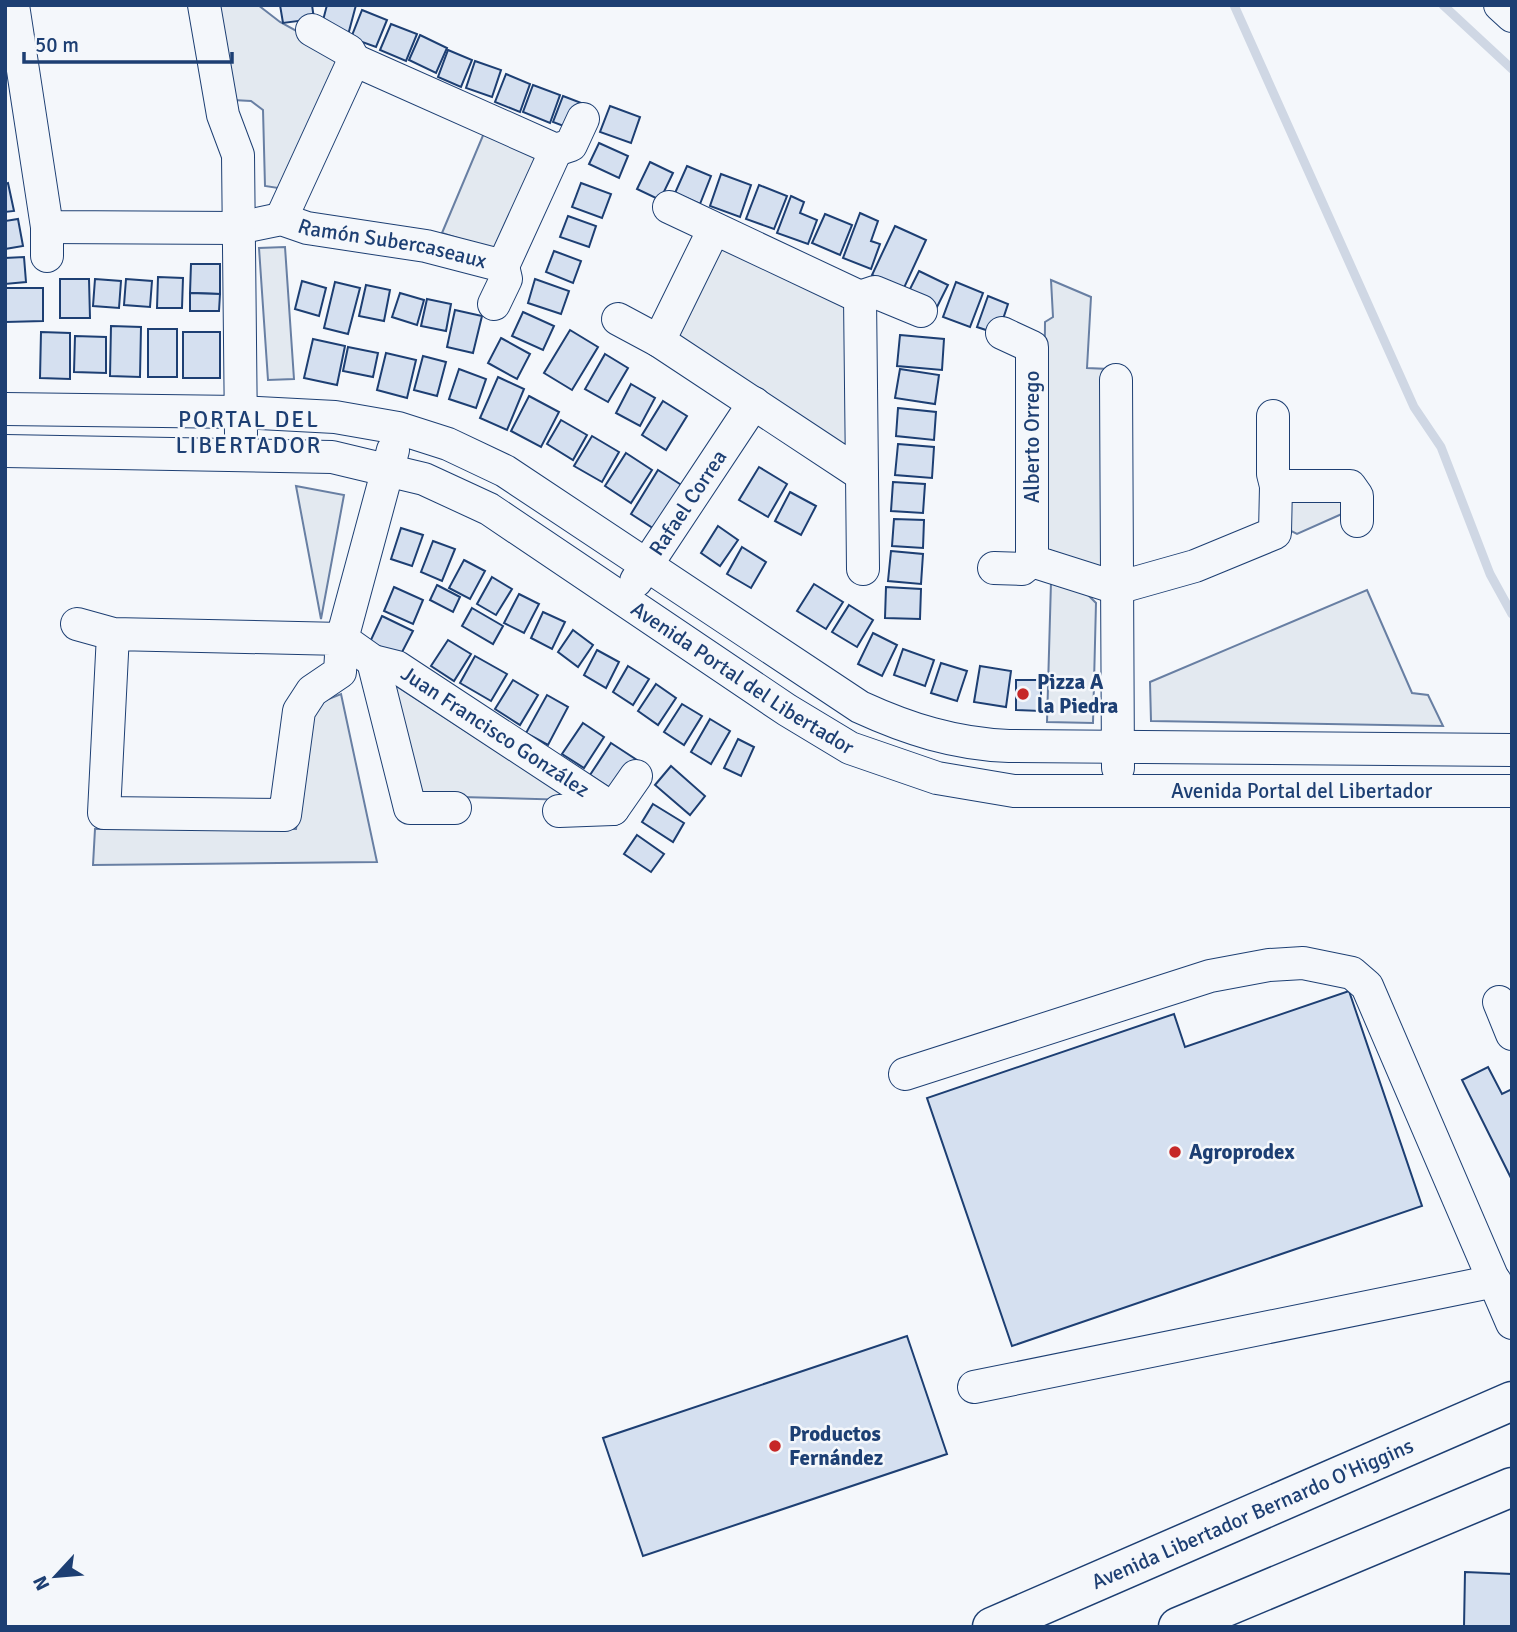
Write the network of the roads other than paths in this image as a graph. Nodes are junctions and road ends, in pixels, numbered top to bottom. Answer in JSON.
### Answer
{"nodes":[{"id":1,"x":13,"y":5,"type":"edge"},
{"id":2,"x":204,"y":5,"type":"edge"},
{"id":3,"x":1500,"y":5,"type":"edge"},
{"id":4,"x":1512,"y":16,"type":"edge"},
{"id":5,"x":312,"y":30,"type":"dead end"},
{"id":6,"x":354,"y":60,"type":"junction"},
{"id":7,"x":583,"y":119,"type":"dead end"},
{"id":8,"x":556,"y":150,"type":"junction"},
{"id":9,"x":668,"y":207,"type":"dead end"},
{"id":10,"x":281,"y":219,"type":"junction"},
{"id":11,"x":238,"y":228,"type":"junction"},
{"id":12,"x":714,"y":229,"type":"junction"},
{"id":13,"x":503,"y":267,"type":"junction"},
{"id":14,"x":860,"y":297,"type":"junction"},
{"id":15,"x":494,"y":304,"type":"dead end"},
{"id":16,"x":921,"y":311,"type":"dead end"},
{"id":17,"x":618,"y":319,"type":"dead end"},
{"id":18,"x":1002,"y":333,"type":"dead end"},
{"id":19,"x":659,"y":341,"type":"junction"},
{"id":20,"x":1115,"y":380,"type":"dead end"},
{"id":21,"x":754,"y":403,"type":"junction"},
{"id":22,"x":5,"y":410,"type":"edge"},
{"id":23,"x":240,"y":412,"type":"junction"},
{"id":24,"x":1273,"y":416,"type":"dead end"},
{"id":25,"x":398,"y":428,"type":"junction"},
{"id":26,"x":5,"y":451,"type":"edge"},
{"id":27,"x":241,"y":455,"type":"junction"},
{"id":28,"x":389,"y":469,"type":"junction"},
{"id":29,"x":862,"y":475,"type":"junction"},
{"id":30,"x":1276,"y":486,"type":"junction"},
{"id":31,"x":1357,"y":521,"type":"dead end"},
{"id":32,"x":1032,"y":561,"type":"junction"},
{"id":33,"x":647,"y":565,"type":"junction"},
{"id":34,"x":994,"y":568,"type":"dead end"},
{"id":35,"x":863,"y":569,"type":"dead end"},
{"id":36,"x":1117,"y":589,"type":"junction"},
{"id":37,"x":624,"y":600,"type":"junction"},
{"id":38,"x":77,"y":624,"type":"dead end"},
{"id":39,"x":113,"y":634,"type":"junction"},
{"id":40,"x":341,"y":639,"type":"junction"},
{"id":41,"x":373,"y":661,"type":"junction"},
{"id":42,"x":1118,"y":747,"type":"junction"},
{"id":43,"x":1512,"y":750,"type":"edge"},
{"id":44,"x":636,"y":776,"type":"dead end"},
{"id":45,"x":1119,"y":790,"type":"junction"},
{"id":46,"x":1512,"y":791,"type":"edge"},
{"id":47,"x":455,"y":808,"type":"dead end"},
{"id":48,"x":613,"y":809,"type":"junction"},
{"id":49,"x":559,"y":811,"type":"dead end"},
{"id":50,"x":1499,"y":1002,"type":"dead end"},
{"id":51,"x":1512,"y":1034,"type":"edge"},
{"id":52,"x":905,"y":1074,"type":"dead end"},
{"id":53,"x":1495,"y":1281,"type":"junction"},
{"id":54,"x":1512,"y":1323,"type":"edge"},
{"id":55,"x":974,"y":1387,"type":"dead end"},
{"id":56,"x":1512,"y":1401,"type":"edge"},
{"id":57,"x":1512,"y":1487,"type":"edge"},
{"id":58,"x":992,"y":1627,"type":"edge"},
{"id":59,"x":1178,"y":1627,"type":"edge"}],
"edges":[{"from":1,"to":11,"type":"street","name":"Ramón Subercaseaux"},
{"from":2,"to":11,"type":"street"},
{"from":3,"to":4,"type":"street"},
{"from":5,"to":6,"type":"street"},
{"from":6,"to":8,"type":"street"},
{"from":6,"to":10,"type":"street","name":"Ramón Subercaseaux"},
{"from":7,"to":8,"type":"street","name":"Ramón Subercaseaux"},
{"from":8,"to":13,"type":"street","name":"Ramón Subercaseaux"},
{"from":9,"to":12,"type":"street"},
{"from":10,"to":11,"type":"street","name":"Ramón Subercaseaux"},
{"from":10,"to":13,"type":"street","name":"Ramón Subercaseaux"},
{"from":11,"to":23,"type":"street"},
{"from":12,"to":14,"type":"street"},
{"from":12,"to":19,"type":"street"},
{"from":13,"to":15,"type":"street","name":"Ramón Subercaseaux"},
{"from":14,"to":16,"type":"street"},
{"from":14,"to":29,"type":"street"},
{"from":17,"to":19,"type":"street"},
{"from":18,"to":32,"type":"street","name":"Alberto Orrego"},
{"from":19,"to":21,"type":"street"},
{"from":20,"to":36,"type":"street"},
{"from":21,"to":29,"type":"street"},
{"from":21,"to":33,"type":"street","name":"Rafael Correa"},
{"from":22,"to":23,"type":"street","name":"Avenida Portal del Libertador"},
{"from":23,"to":25,"type":"street","name":"Avenida Portal del Libertador"},
{"from":23,"to":27,"type":"street"},
{"from":24,"to":30,"type":"street"},
{"from":25,"to":28,"type":"street"},
{"from":25,"to":33,"type":"street","name":"Avenida Portal del Libertador"},
{"from":26,"to":27,"type":"street","name":"Avenida Portal del Libertador"},
{"from":27,"to":28,"type":"street","name":"Avenida Portal del Libertador"},
{"from":28,"to":37,"type":"street","name":"Avenida Portal del Libertador"},
{"from":28,"to":40,"type":"street"},
{"from":29,"to":35,"type":"street"},
{"from":30,"to":31,"type":"street"},
{"from":30,"to":36,"type":"street"},
{"from":32,"to":34,"type":"street"},
{"from":32,"to":36,"type":"street"},
{"from":33,"to":37,"type":"street","name":"Rafael Correa"},
{"from":33,"to":42,"type":"street","name":"Avenida Portal del Libertador"},
{"from":36,"to":42,"type":"street"},
{"from":37,"to":45,"type":"street","name":"Avenida Portal del Libertador"},
{"from":38,"to":39,"type":"street"},
{"from":39,"to":40,"type":"street"},
{"from":39,"to":40,"type":"street"},
{"from":40,"to":41,"type":"street","name":"Juan Francisco González"},
{"from":41,"to":47,"type":"street","name":"Juan Francisco González"},
{"from":41,"to":48,"type":"street","name":"Juan Francisco González"},
{"from":42,"to":43,"type":"street","name":"Avenida Portal del Libertador"},
{"from":42,"to":45,"type":"street"},
{"from":44,"to":48,"type":"street"},
{"from":45,"to":46,"type":"street","name":"Avenida Portal del Libertador"},
{"from":48,"to":49,"type":"street","name":"Juan Francisco González"},
{"from":50,"to":51,"type":"street"},
{"from":52,"to":53,"type":"street"},
{"from":53,"to":54,"type":"street"},
{"from":53,"to":55,"type":"street"},
{"from":56,"to":58,"type":"main road","name":"Avenida Libertador Bernardo O'Higgins"},
{"from":57,"to":59,"type":"main road"}]}
